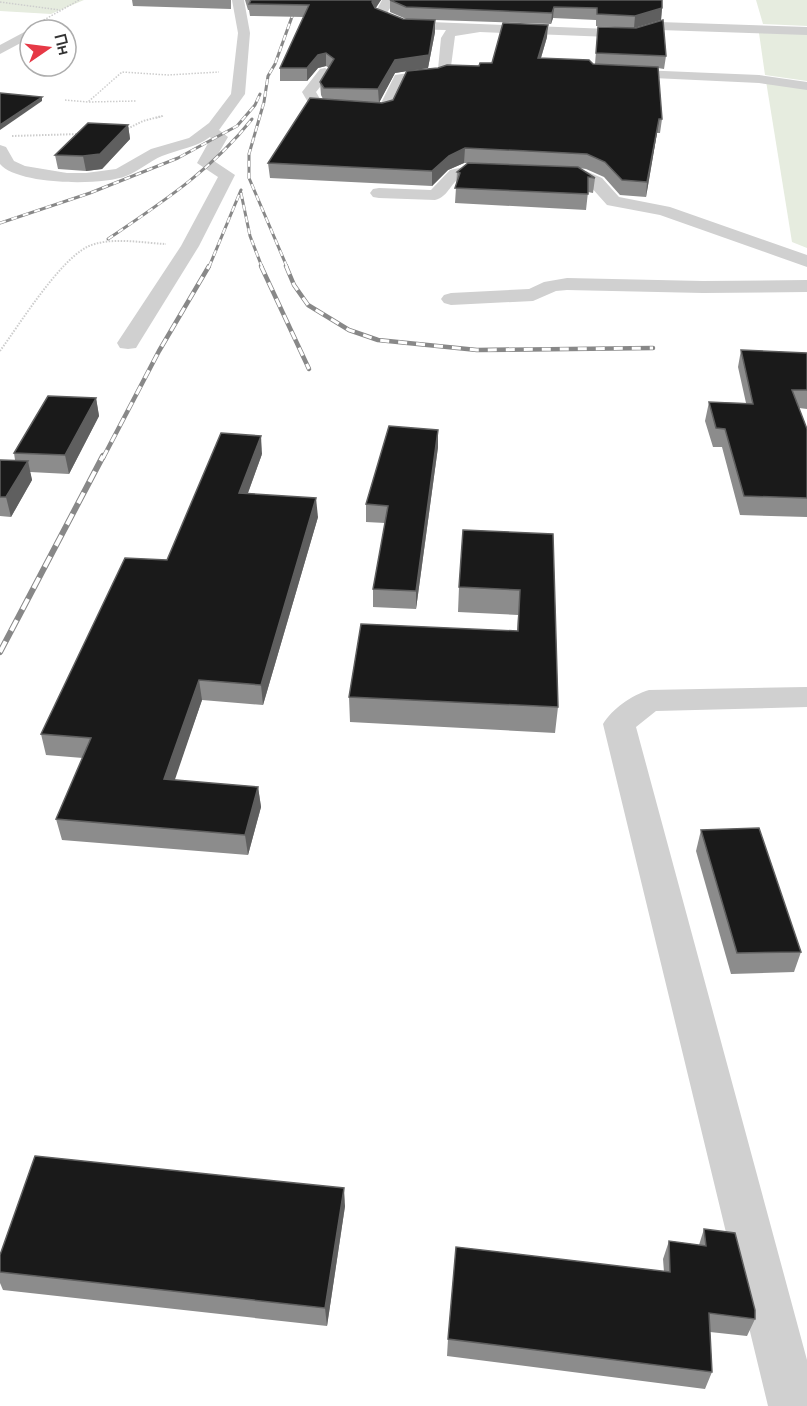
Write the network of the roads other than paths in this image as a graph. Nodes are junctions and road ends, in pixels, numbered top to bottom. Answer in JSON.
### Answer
{"nodes":[{"id":1,"x":238,"y":0,"type":"edge"},
{"id":2,"x":389,"y":0,"type":"edge"},
{"id":3,"x":476,"y":28,"type":"junction"},
{"id":4,"x":807,"y":31,"type":"edge"},
{"id":5,"x":18,"y":40,"type":"edge"},
{"id":6,"x":0,"y":50,"type":"edge"},
{"id":7,"x":325,"y":72,"type":"edge"},
{"id":8,"x":597,"y":72,"type":"edge"},
{"id":9,"x":807,"y":86,"type":"edge"},
{"id":10,"x":209,"y":130,"type":"junction"},
{"id":11,"x":3,"y":144,"type":"edge"},
{"id":12,"x":510,"y":172,"type":"edge"},
{"id":13,"x":534,"y":173,"type":"edge"},
{"id":14,"x":379,"y":193,"type":"dead end"},
{"id":15,"x":807,"y":261,"type":"edge"},
{"id":16,"x":807,"y":286,"type":"edge"},
{"id":17,"x":451,"y":299,"type":"dead end"},
{"id":18,"x":128,"y":343,"type":"dead end"},
{"id":19,"x":807,"y":697,"type":"edge"},
{"id":20,"x":794,"y":1406,"type":"edge"}],
"edges":[{"from":1,"to":10,"type":"street"},
{"from":2,"to":3,"type":"street"},
{"from":3,"to":4,"type":"street"},
{"from":3,"to":7,"type":"street"},
{"from":5,"to":6,"type":"street"},
{"from":8,"to":9,"type":"street"},
{"from":10,"to":11,"type":"street"},
{"from":10,"to":18,"type":"street"},
{"from":12,"to":14,"type":"street"},
{"from":13,"to":15,"type":"street"},
{"from":16,"to":17,"type":"street"},
{"from":19,"to":20,"type":"street"}]}
